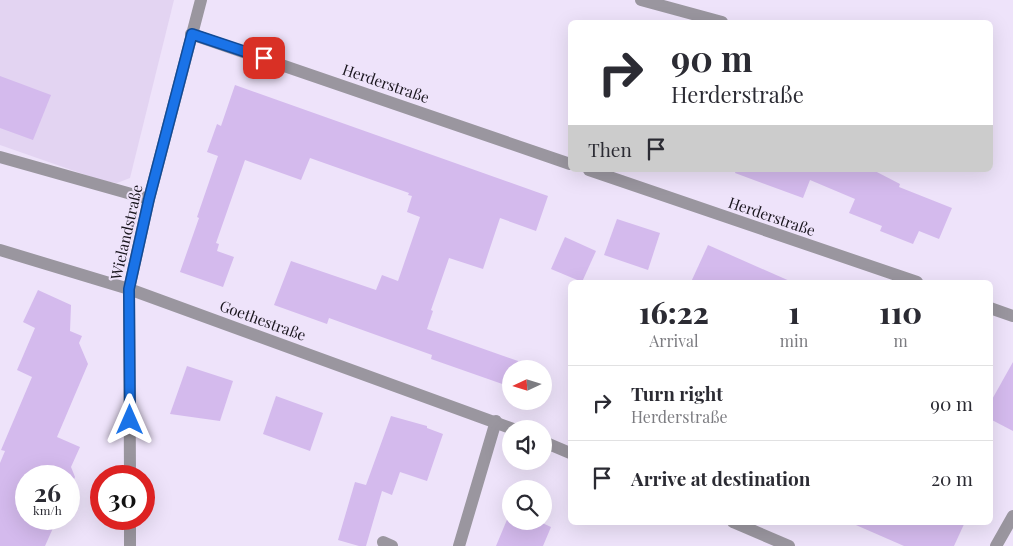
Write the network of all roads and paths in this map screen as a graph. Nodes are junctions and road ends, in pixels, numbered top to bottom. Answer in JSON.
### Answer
{"nodes":[{"id":1,"x":201,"y":0,"type":"edge"},
{"id":2,"x":641,"y":0,"type":"edge"},
{"id":3,"x":715,"y":20,"type":"edge"},
{"id":4,"x":192,"y":34,"type":"junction"},
{"id":5,"x":0,"y":157,"type":"edge"},
{"id":6,"x":568,"y":163,"type":"edge"},
{"id":7,"x":595,"y":172,"type":"edge"},
{"id":8,"x":149,"y":199,"type":"junction"},
{"id":9,"x":0,"y":250,"type":"edge"},
{"id":10,"x":910,"y":280,"type":"edge"},
{"id":11,"x":129,"y":289,"type":"junction"},
{"id":12,"x":993,"y":309,"type":"edge"},
{"id":13,"x":1013,"y":316,"type":"edge"},
{"id":14,"x":496,"y":422,"type":"junction"},
{"id":15,"x":502,"y":424,"type":"edge"},
{"id":16,"x":552,"y":445,"type":"edge"},
{"id":17,"x":568,"y":452,"type":"edge"},
{"id":18,"x":130,"y":465,"type":"edge"},
{"id":19,"x":1013,"y":516,"type":"edge"},
{"id":20,"x":740,"y":525,"type":"edge"},
{"id":21,"x":130,"y":530,"type":"edge"},
{"id":22,"x":130,"y":546,"type":"edge"},
{"id":23,"x":459,"y":546,"type":"edge"},
{"id":24,"x":789,"y":546,"type":"edge"},
{"id":25,"x":996,"y":546,"type":"edge"}],
"edges":[{"from":1,"to":4,"type":"street","name":"Wielandstraße"},
{"from":2,"to":3,"type":"street"},
{"from":4,"to":6,"type":"street","name":"Herderstraße"},
{"from":4,"to":8,"type":"street","name":"Wielandstraße"},
{"from":5,"to":8,"type":"street"},
{"from":7,"to":10,"type":"street","name":"Herderstraße"},
{"from":8,"to":11,"type":"street","name":"Wielandstraße"},
{"from":9,"to":11,"type":"street","name":"Goethestraße"},
{"from":11,"to":14,"type":"street","name":"Goethestraße"},
{"from":11,"to":18,"type":"street","name":"Wielandstraße"},
{"from":12,"to":13,"type":"street"},
{"from":14,"to":15,"type":"street","name":"Goethestraße"},
{"from":14,"to":23,"type":"street"},
{"from":16,"to":17,"type":"street"},
{"from":19,"to":25,"type":"street"},
{"from":20,"to":24,"type":"street"},
{"from":21,"to":22,"type":"street"}]}
